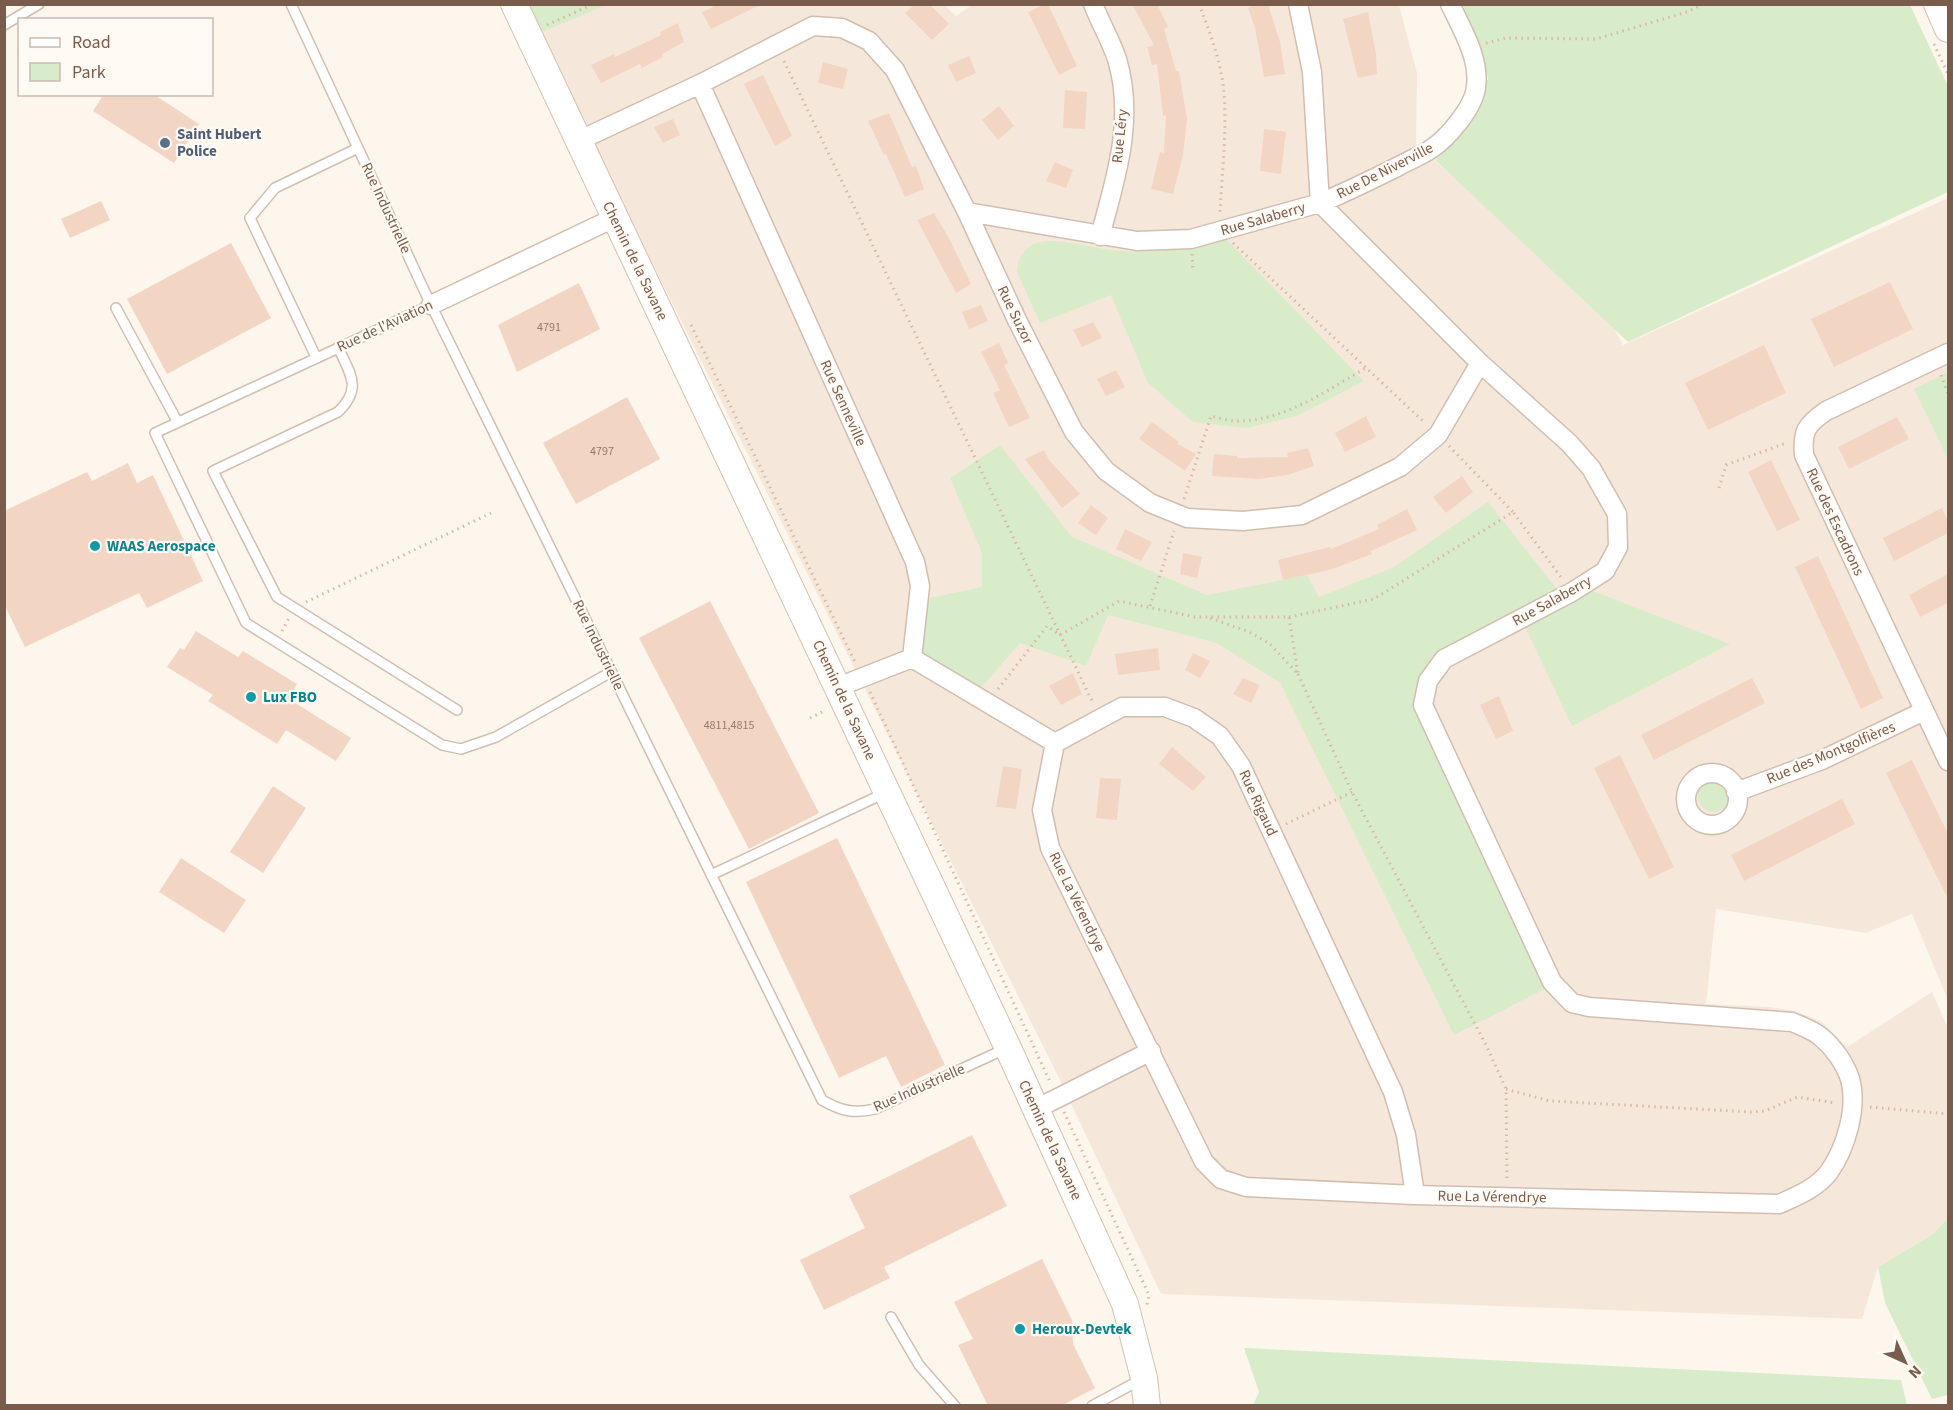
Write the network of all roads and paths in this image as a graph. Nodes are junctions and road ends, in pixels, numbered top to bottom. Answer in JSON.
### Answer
{"nodes":[{"id":1,"x":39,"y":4,"type":"edge"},
{"id":2,"x":291,"y":4,"type":"edge"},
{"id":3,"x":514,"y":4,"type":"edge"},
{"id":4,"x":593,"y":4,"type":"edge"},
{"id":5,"x":1093,"y":4,"type":"edge"},
{"id":6,"x":1199,"y":4,"type":"edge"},
{"id":7,"x":1298,"y":4,"type":"edge"},
{"id":8,"x":1450,"y":4,"type":"edge"},
{"id":9,"x":1703,"y":4,"type":"edge"},
{"id":10,"x":1937,"y":4,"type":"edge"},
{"id":11,"x":4,"y":25,"type":"edge"},
{"id":12,"x":547,"y":25,"type":"dead end"},
{"id":13,"x":1948,"y":28,"type":"edge"},
{"id":14,"x":776,"y":45,"type":"junction"},
{"id":15,"x":1469,"y":48,"type":"junction"},
{"id":16,"x":700,"y":84,"type":"junction"},
{"id":17,"x":578,"y":141,"type":"junction"},
{"id":18,"x":358,"y":148,"type":"junction"},
{"id":19,"x":1320,"y":203,"type":"junction"},
{"id":20,"x":967,"y":212,"type":"junction"},
{"id":21,"x":614,"y":218,"type":"junction"},
{"id":22,"x":1220,"y":231,"type":"junction"},
{"id":23,"x":1100,"y":236,"type":"junction"},
{"id":24,"x":431,"y":305,"type":"junction"},
{"id":25,"x":116,"y":308,"type":"dead end"},
{"id":26,"x":688,"y":320,"type":"dead end"},
{"id":27,"x":338,"y":347,"type":"junction"},
{"id":28,"x":316,"y":357,"type":"junction"},
{"id":29,"x":1941,"y":357,"type":"edge"},
{"id":30,"x":1480,"y":363,"type":"junction"},
{"id":31,"x":1366,"y":368,"type":"junction"},
{"id":32,"x":1948,"y":394,"type":"edge"},
{"id":33,"x":177,"y":422,"type":"junction"},
{"id":34,"x":1438,"y":435,"type":"junction"},
{"id":35,"x":1802,"y":437,"type":"junction"},
{"id":36,"x":1719,"y":488,"type":"dead end"},
{"id":37,"x":1513,"y":512,"type":"junction"},
{"id":38,"x":491,"y":513,"type":"dead end"},
{"id":39,"x":1179,"y":515,"type":"junction"},
{"id":40,"x":1572,"y":592,"type":"junction"},
{"id":41,"x":1150,"y":606,"type":"junction"},
{"id":42,"x":294,"y":608,"type":"junction"},
{"id":43,"x":1207,"y":617,"type":"junction"},
{"id":44,"x":1289,"y":617,"type":"junction"},
{"id":45,"x":1060,"y":634,"type":"junction"},
{"id":46,"x":275,"y":641,"type":"junction"},
{"id":47,"x":912,"y":658,"type":"junction"},
{"id":48,"x":856,"y":664,"type":"dead end"},
{"id":49,"x":611,"y":672,"type":"junction"},
{"id":50,"x":1298,"y":674,"type":"junction"},
{"id":51,"x":869,"y":689,"type":"dead end"},
{"id":52,"x":836,"y":697,"type":"junction"},
{"id":53,"x":988,"y":702,"type":"junction"},
{"id":54,"x":457,"y":710,"type":"dead end"},
{"id":55,"x":1924,"y":711,"type":"junction"},
{"id":56,"x":810,"y":718,"type":"dead end"},
{"id":57,"x":1101,"y":718,"type":"junction"},
{"id":58,"x":1055,"y":743,"type":"junction"},
{"id":59,"x":1948,"y":761,"type":"edge"},
{"id":60,"x":887,"y":792,"type":"junction"},
{"id":61,"x":1352,"y":792,"type":"junction"},
{"id":62,"x":1736,"y":792,"type":"dead end"},
{"id":63,"x":1271,"y":831,"type":"junction"},
{"id":64,"x":711,"y":875,"type":"junction"},
{"id":65,"x":1008,"y":1048,"type":"junction"},
{"id":66,"x":1151,"y":1051,"type":"junction"},
{"id":67,"x":1506,"y":1089,"type":"junction"},
{"id":68,"x":1046,"y":1103,"type":"junction"},
{"id":69,"x":1853,"y":1106,"type":"junction"},
{"id":70,"x":1948,"y":1114,"type":"edge"},
{"id":71,"x":1415,"y":1196,"type":"junction"},
{"id":72,"x":1507,"y":1197,"type":"junction"},
{"id":73,"x":891,"y":1317,"type":"dead end"},
{"id":74,"x":1133,"y":1335,"type":"junction"},
{"id":75,"x":1144,"y":1378,"type":"junction"},
{"id":76,"x":955,"y":1406,"type":"edge"},
{"id":77,"x":1092,"y":1406,"type":"edge"},
{"id":78,"x":1148,"y":1406,"type":"edge"}],
"edges":[{"from":1,"to":11,"type":"lane"},
{"from":2,"to":18,"type":"lane","name":"Rue Industrielle"},
{"from":3,"to":17,"type":"street","name":"Chemin de la Savane"},
{"from":4,"to":12,"type":"path"},
{"from":5,"to":23,"type":"street","name":"Rue Léry"},
{"from":6,"to":22,"type":"path"},
{"from":7,"to":19,"type":"street"},
{"from":8,"to":15,"type":"street","name":"Rue De Niverville"},
{"from":9,"to":15,"type":"path"},
{"from":10,"to":13,"type":"street"},
{"from":14,"to":16,"type":"street","name":"Rue Suzor"},
{"from":14,"to":20,"type":"street","name":"Rue Suzor"},
{"from":14,"to":45,"type":"path"},
{"from":15,"to":19,"type":"street","name":"Rue De Niverville"},
{"from":16,"to":17,"type":"street","name":"Rue Suzor"},
{"from":16,"to":47,"type":"street","name":"Rue Senneville"},
{"from":17,"to":21,"type":"street","name":"Chemin de la Savane"},
{"from":18,"to":24,"type":"lane","name":"Rue Industrielle"},
{"from":18,"to":28,"type":"lane"},
{"from":19,"to":22,"type":"street","name":"Rue Salaberry"},
{"from":19,"to":30,"type":"street","name":"Rue Salaberry"},
{"from":20,"to":23,"type":"street","name":"Rue Salaberry"},
{"from":20,"to":39,"type":"street","name":"Rue Suzor"},
{"from":21,"to":24,"type":"street","name":"Rue de l'Aviation"},
{"from":21,"to":52,"type":"street","name":"Chemin de la Savane"},
{"from":22,"to":23,"type":"street","name":"Rue Salaberry"},
{"from":22,"to":31,"type":"path"},
{"from":24,"to":27,"type":"lane","name":"Rue de l'Aviation"},
{"from":24,"to":49,"type":"lane","name":"Rue Industrielle"},
{"from":25,"to":33,"type":"lane"},
{"from":26,"to":48,"type":"path"},
{"from":27,"to":28,"type":"lane","name":"Rue de l'Aviation"},
{"from":27,"to":42,"type":"lane"},
{"from":28,"to":33,"type":"lane","name":"Rue de l'Aviation"},
{"from":29,"to":32,"type":"path"},
{"from":29,"to":35,"type":"street"},
{"from":30,"to":34,"type":"street","name":"Rue Suzor"},
{"from":30,"to":40,"type":"street","name":"Rue Salaberry"},
{"from":31,"to":34,"type":"path"},
{"from":31,"to":39,"type":"path"},
{"from":33,"to":46,"type":"lane","name":"Rue de l'Aviation"},
{"from":34,"to":37,"type":"path"},
{"from":34,"to":39,"type":"street","name":"Rue Suzor"},
{"from":35,"to":36,"type":"path"},
{"from":35,"to":55,"type":"street","name":"Rue des Escadrons"},
{"from":37,"to":40,"type":"path"},
{"from":37,"to":44,"type":"path"},
{"from":38,"to":42,"type":"path"},
{"from":39,"to":41,"type":"path"},
{"from":40,"to":69,"type":"street","name":"Rue Salaberry"},
{"from":41,"to":43,"type":"path"},
{"from":41,"to":45,"type":"path"},
{"from":42,"to":46,"type":"path"},
{"from":42,"to":54,"type":"lane"},
{"from":43,"to":44,"type":"path"},
{"from":43,"to":50,"type":"path"},
{"from":44,"to":50,"type":"path"},
{"from":45,"to":53,"type":"path"},
{"from":45,"to":57,"type":"path"},
{"from":46,"to":49,"type":"lane"},
{"from":47,"to":52,"type":"street"},
{"from":47,"to":53,"type":"street"},
{"from":49,"to":64,"type":"lane","name":"Rue Industrielle"},
{"from":50,"to":61,"type":"path"},
{"from":51,"to":68,"type":"path"},
{"from":52,"to":56,"type":"path"},
{"from":52,"to":60,"type":"street","name":"Chemin de la Savane"},
{"from":53,"to":58,"type":"street"},
{"from":55,"to":59,"type":"street","name":"Rue des Escadrons"},
{"from":55,"to":62,"type":"street","name":"Rue des Montgolfières"},
{"from":57,"to":58,"type":"street","name":"Rue Rigaud"},
{"from":57,"to":63,"type":"street","name":"Rue Rigaud"},
{"from":58,"to":66,"type":"street","name":"Rue La Vérendrye"},
{"from":60,"to":64,"type":"lane"},
{"from":60,"to":65,"type":"street","name":"Chemin de la Savane"},
{"from":61,"to":63,"type":"path"},
{"from":61,"to":67,"type":"path"},
{"from":63,"to":71,"type":"street","name":"Rue Rigaud"},
{"from":64,"to":65,"type":"lane","name":"Rue Industrielle"},
{"from":65,"to":68,"type":"street","name":"Chemin de la Savane"},
{"from":66,"to":68,"type":"street"},
{"from":66,"to":71,"type":"street","name":"Rue La Vérendrye"},
{"from":67,"to":69,"type":"path"},
{"from":67,"to":72,"type":"path"},
{"from":68,"to":74,"type":"street","name":"Chemin de la Savane"},
{"from":68,"to":74,"type":"path"},
{"from":69,"to":70,"type":"path"},
{"from":69,"to":72,"type":"street","name":"Rue La Vérendrye"},
{"from":71,"to":72,"type":"street","name":"Rue La Vérendrye"},
{"from":73,"to":76,"type":"lane"},
{"from":74,"to":75,"type":"street","name":"Chemin de la Savane"},
{"from":75,"to":77,"type":"lane"},
{"from":75,"to":78,"type":"street","name":"Chemin de la Savane"}]}
